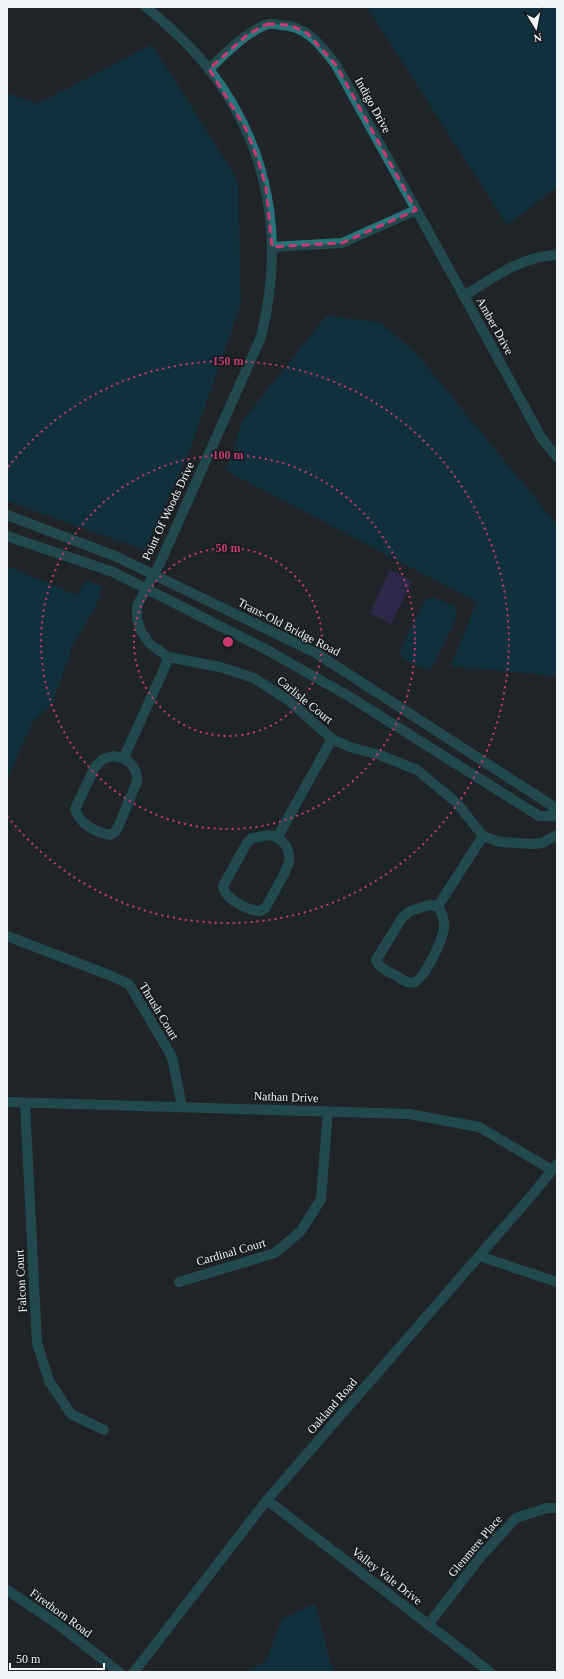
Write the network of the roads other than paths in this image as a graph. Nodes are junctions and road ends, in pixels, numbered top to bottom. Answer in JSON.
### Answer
{"nodes":[{"id":1,"x":146,"y":7,"type":"edge"},
{"id":2,"x":209,"y":69,"type":"junction"},
{"id":3,"x":416,"y":210,"type":"junction"},
{"id":4,"x":272,"y":247,"type":"junction"},
{"id":5,"x":557,"y":255,"type":"edge"},
{"id":6,"x":464,"y":296,"type":"junction"},
{"id":7,"x":557,"y":457,"type":"edge"},
{"id":8,"x":7,"y":515,"type":"edge"},
{"id":9,"x":7,"y":536,"type":"edge"},
{"id":10,"x":152,"y":575,"type":"junction"},
{"id":11,"x":145,"y":589,"type":"junction"},
{"id":12,"x":168,"y":657,"type":"junction"},
{"id":13,"x":332,"y":739,"type":"junction"},
{"id":14,"x":124,"y":757,"type":"junction"},
{"id":15,"x":557,"y":816,"type":"edge"},
{"id":16,"x":557,"y":835,"type":"edge"},
{"id":17,"x":278,"y":836,"type":"junction"},
{"id":18,"x":483,"y":836,"type":"junction"},
{"id":19,"x":438,"y":906,"type":"junction"},
{"id":20,"x":7,"y":936,"type":"edge"},
{"id":21,"x":7,"y":1102,"type":"edge"},
{"id":22,"x":25,"y":1103,"type":"junction"},
{"id":23,"x":182,"y":1107,"type":"junction"},
{"id":24,"x":328,"y":1111,"type":"junction"},
{"id":25,"x":554,"y":1167,"type":"edge"},
{"id":26,"x":479,"y":1256,"type":"junction"},
{"id":27,"x":179,"y":1282,"type":"dead end"},
{"id":28,"x":557,"y":1282,"type":"edge"},
{"id":29,"x":104,"y":1430,"type":"dead end"},
{"id":30,"x":267,"y":1500,"type":"junction"},
{"id":31,"x":557,"y":1508,"type":"edge"},
{"id":32,"x":7,"y":1590,"type":"edge"},
{"id":33,"x":428,"y":1624,"type":"junction"},
{"id":34,"x":119,"y":1672,"type":"edge"},
{"id":35,"x":134,"y":1672,"type":"edge"},
{"id":36,"x":490,"y":1672,"type":"edge"}],
"edges":[{"from":1,"to":2,"type":"street","name":"Point Of Woods Drive"},
{"from":2,"to":3,"type":"street","name":"Indigo Drive"},
{"from":2,"to":4,"type":"street","name":"Point Of Woods Drive"},
{"from":3,"to":4,"type":"street"},
{"from":3,"to":6,"type":"street","name":"Indigo Drive"},
{"from":4,"to":10,"type":"street","name":"Point Of Woods Drive"},
{"from":5,"to":6,"type":"street","name":"Amber Drive"},
{"from":6,"to":7,"type":"street","name":"Amber Drive"},
{"from":8,"to":10,"type":"street","name":"Trans-Old Bridge Road"},
{"from":9,"to":11,"type":"street","name":"Trans-Old Bridge Road"},
{"from":10,"to":11,"type":"street","name":"Carlisle Court"},
{"from":10,"to":15,"type":"street","name":"Trans-Old Bridge Road"},
{"from":11,"to":12,"type":"street","name":"Carlisle Court"},
{"from":11,"to":15,"type":"street","name":"Trans-Old Bridge Road"},
{"from":12,"to":13,"type":"street","name":"Carlisle Court"},
{"from":12,"to":14,"type":"street"},
{"from":13,"to":17,"type":"street","name":"Carlisle Court"},
{"from":13,"to":18,"type":"street","name":"Carlisle Court"},
{"from":14,"to":14,"type":"street"},
{"from":16,"to":18,"type":"street"},
{"from":17,"to":17,"type":"street"},
{"from":18,"to":19,"type":"street"},
{"from":19,"to":19,"type":"street"},
{"from":20,"to":23,"type":"street","name":"Thrush Court"},
{"from":21,"to":22,"type":"street","name":"Nathan Drive"},
{"from":22,"to":23,"type":"street","name":"Nathan Drive"},
{"from":22,"to":29,"type":"street","name":"Falcon Court"},
{"from":23,"to":24,"type":"street","name":"Nathan Drive"},
{"from":24,"to":25,"type":"street","name":"Nathan Drive"},
{"from":24,"to":27,"type":"street","name":"Cardinal Court"},
{"from":25,"to":26,"type":"street","name":"Oakland Road"},
{"from":26,"to":28,"type":"street"},
{"from":26,"to":30,"type":"street","name":"Oakland Road"},
{"from":30,"to":33,"type":"street","name":"Valley Vale Drive"},
{"from":30,"to":35,"type":"street","name":"Oakland Road"},
{"from":31,"to":33,"type":"street","name":"Glenmere Place"},
{"from":32,"to":34,"type":"street","name":"Firethorn Road"},
{"from":33,"to":36,"type":"street","name":"Valley Vale Drive"}]}
